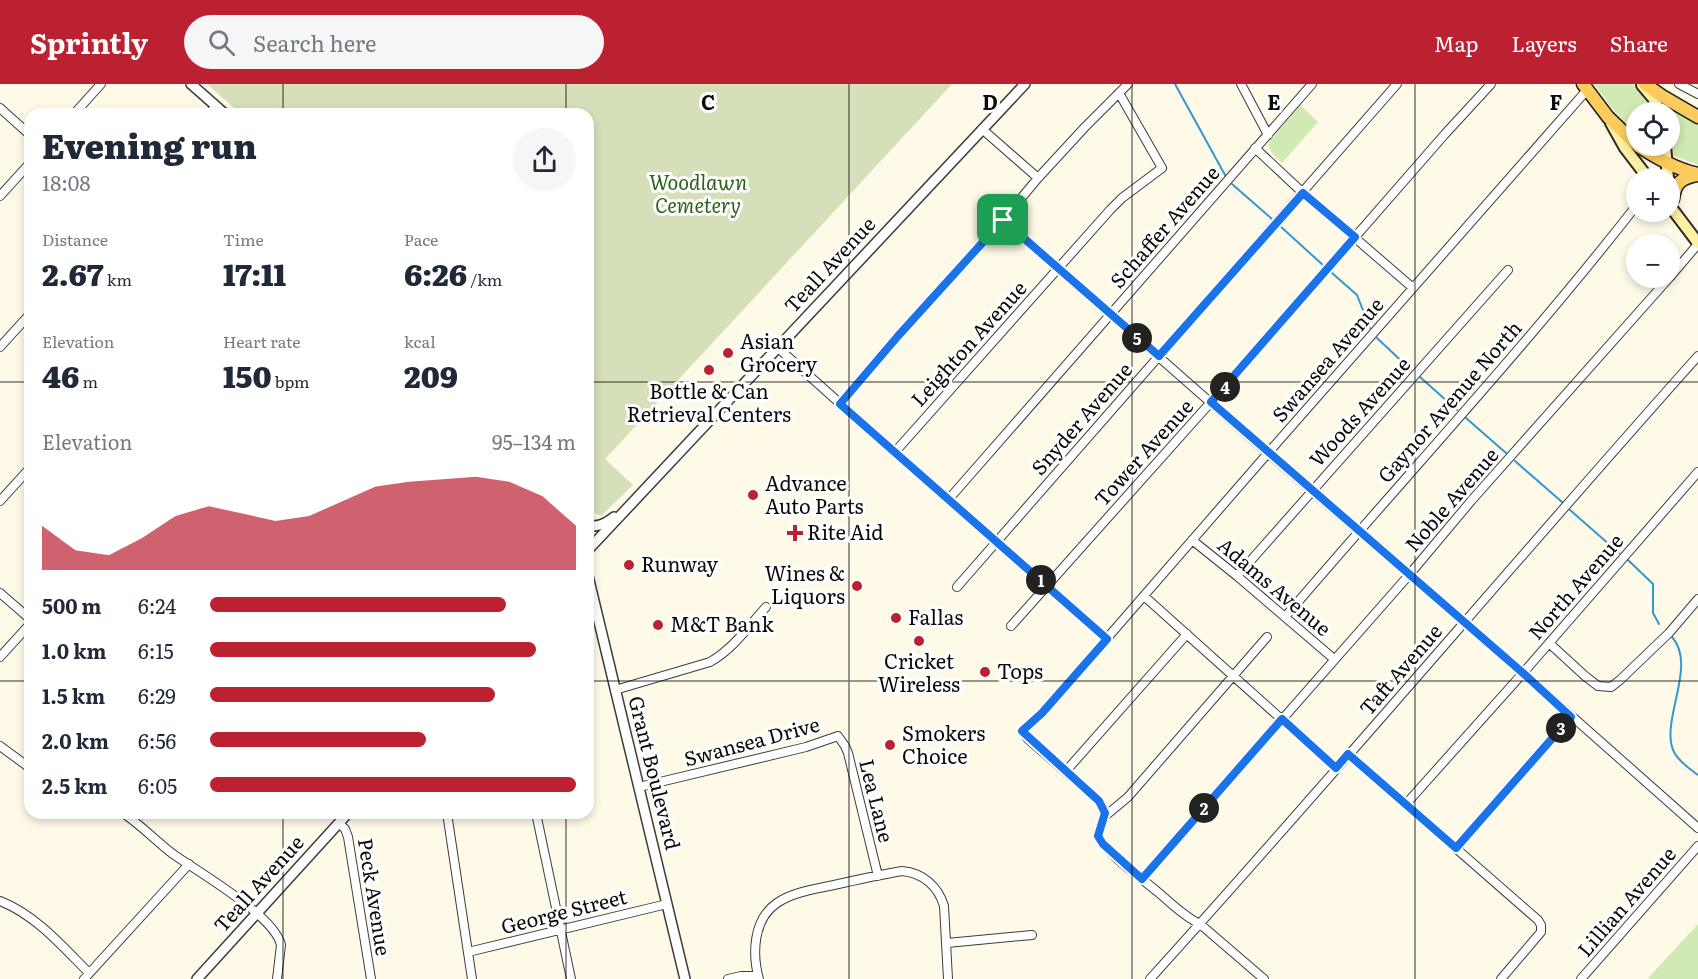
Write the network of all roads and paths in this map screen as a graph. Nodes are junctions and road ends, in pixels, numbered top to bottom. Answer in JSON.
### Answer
{"nodes":[{"id":1,"x":101,"y":84,"type":"edge"},
{"id":2,"x":191,"y":84,"type":"edge"},
{"id":3,"x":1024,"y":84,"type":"edge"},
{"id":4,"x":1128,"y":84,"type":"edge"},
{"id":5,"x":1241,"y":84,"type":"edge"},
{"id":6,"x":1312,"y":84,"type":"edge"},
{"id":7,"x":1397,"y":84,"type":"edge"},
{"id":8,"x":1491,"y":84,"type":"edge"},
{"id":9,"x":1643,"y":84,"type":"edge"},
{"id":10,"x":1679,"y":84,"type":"edge"},
{"id":11,"x":1585,"y":87,"type":"edge"},
{"id":12,"x":1119,"y":93,"type":"junction"},
{"id":13,"x":1698,"y":94,"type":"edge"},
{"id":14,"x":1655,"y":102,"type":"edge"},
{"id":15,"x":216,"y":106,"type":"joint"},
{"id":16,"x":0,"y":108,"type":"edge"},
{"id":17,"x":79,"y":108,"type":"edge"},
{"id":18,"x":218,"y":108,"type":"edge"},
{"id":19,"x":1608,"y":117,"type":"junction"},
{"id":20,"x":1698,"y":117,"type":"edge"},
{"id":21,"x":982,"y":129,"type":"junction"},
{"id":22,"x":24,"y":130,"type":"edge"},
{"id":23,"x":1626,"y":134,"type":"edge"},
{"id":24,"x":1268,"y":135,"type":"junction"},
{"id":25,"x":1255,"y":148,"type":"junction"},
{"id":26,"x":1656,"y":156,"type":"edge"},
{"id":27,"x":1666,"y":156,"type":"edge"},
{"id":28,"x":1666,"y":162,"type":"junction"},
{"id":29,"x":1640,"y":168,"type":"edge"},
{"id":30,"x":1667,"y":168,"type":"edge"},
{"id":31,"x":24,"y":170,"type":"edge"},
{"id":32,"x":1698,"y":174,"type":"edge"},
{"id":33,"x":1038,"y":178,"type":"junction"},
{"id":34,"x":1680,"y":182,"type":"edge"},
{"id":35,"x":1303,"y":193,"type":"junction"},
{"id":36,"x":0,"y":196,"type":"edge"},
{"id":37,"x":1680,"y":215,"type":"edge"},
{"id":38,"x":1626,"y":218,"type":"edge"},
{"id":39,"x":1003,"y":220,"type":"junction"},
{"id":40,"x":1355,"y":237,"type":"junction"},
{"id":41,"x":1698,"y":244,"type":"edge"},
{"id":42,"x":1680,"y":264,"type":"edge"},
{"id":43,"x":1058,"y":269,"type":"junction"},
{"id":44,"x":1508,"y":270,"type":"dead end"},
{"id":45,"x":1413,"y":288,"type":"junction"},
{"id":46,"x":1659,"y":288,"type":"edge"},
{"id":47,"x":1110,"y":314,"type":"junction"},
{"id":48,"x":24,"y":321,"type":"edge"},
{"id":49,"x":0,"y":347,"type":"edge"},
{"id":50,"x":777,"y":347,"type":"junction"},
{"id":51,"x":1159,"y":356,"type":"junction"},
{"id":52,"x":1698,"y":356,"type":"edge"},
{"id":53,"x":1211,"y":402,"type":"junction"},
{"id":54,"x":840,"y":404,"type":"junction"},
{"id":55,"x":895,"y":452,"type":"junction"},
{"id":56,"x":1268,"y":453,"type":"junction"},
{"id":57,"x":1698,"y":472,"type":"edge"},
{"id":58,"x":24,"y":475,"type":"edge"},
{"id":59,"x":1312,"y":491,"type":"junction"},
{"id":60,"x":948,"y":500,"type":"junction"},
{"id":61,"x":0,"y":501,"type":"edge"},
{"id":62,"x":624,"y":512,"type":"junction"},
{"id":63,"x":594,"y":527,"type":"edge"},
{"id":64,"x":1358,"y":531,"type":"junction"},
{"id":65,"x":1192,"y":540,"type":"junction"},
{"id":66,"x":997,"y":542,"type":"junction"},
{"id":67,"x":594,"y":544,"type":"edge"},
{"id":68,"x":1409,"y":575,"type":"junction"},
{"id":69,"x":1237,"y":576,"type":"junction"},
{"id":70,"x":1048,"y":586,"type":"junction"},
{"id":71,"x":957,"y":587,"type":"dead end"},
{"id":72,"x":0,"y":593,"type":"edge"},
{"id":73,"x":1144,"y":596,"type":"junction"},
{"id":74,"x":1698,"y":599,"type":"edge"},
{"id":75,"x":594,"y":602,"type":"edge"},
{"id":76,"x":766,"y":607,"type":"dead end"},
{"id":77,"x":594,"y":608,"type":"edge"},
{"id":78,"x":596,"y":611,"type":"junction"},
{"id":79,"x":24,"y":614,"type":"edge"},
{"id":80,"x":1284,"y":616,"type":"junction"},
{"id":81,"x":1464,"y":623,"type":"junction"},
{"id":82,"x":1011,"y":626,"type":"dead end"},
{"id":83,"x":24,"y":631,"type":"edge"},
{"id":84,"x":1187,"y":634,"type":"junction"},
{"id":85,"x":1267,"y":637,"type":"dead end"},
{"id":86,"x":1107,"y":639,"type":"junction"},
{"id":87,"x":1549,"y":643,"type":"junction"},
{"id":88,"x":0,"y":657,"type":"edge"},
{"id":89,"x":1334,"y":659,"type":"junction"},
{"id":90,"x":1523,"y":673,"type":"junction"},
{"id":91,"x":1234,"y":676,"type":"junction"},
{"id":92,"x":615,"y":690,"type":"junction"},
{"id":93,"x":1571,"y":717,"type":"junction"},
{"id":94,"x":1282,"y":719,"type":"junction"},
{"id":95,"x":838,"y":736,"type":"joint"},
{"id":96,"x":0,"y":746,"type":"edge"},
{"id":97,"x":1348,"y":754,"type":"junction"},
{"id":98,"x":24,"y":764,"type":"edge"},
{"id":99,"x":1336,"y":768,"type":"junction"},
{"id":100,"x":1066,"y":771,"type":"junction"},
{"id":101,"x":639,"y":787,"type":"junction"},
{"id":102,"x":1406,"y":804,"type":"junction"},
{"id":103,"x":1104,"y":817,"type":"junction"},
{"id":104,"x":130,"y":819,"type":"edge"},
{"id":105,"x":343,"y":819,"type":"edge"},
{"id":106,"x":448,"y":819,"type":"edge"},
{"id":107,"x":537,"y":819,"type":"edge"},
{"id":108,"x":339,"y":823,"type":"junction"},
{"id":109,"x":1698,"y":828,"type":"edge"},
{"id":110,"x":1698,"y":846,"type":"edge"},
{"id":111,"x":1456,"y":848,"type":"junction"},
{"id":112,"x":189,"y":864,"type":"junction"},
{"id":113,"x":878,"y":876,"type":"junction"},
{"id":114,"x":1142,"y":879,"type":"junction"},
{"id":115,"x":0,"y":901,"type":"edge"},
{"id":116,"x":667,"y":904,"type":"junction"},
{"id":117,"x":256,"y":914,"type":"junction"},
{"id":118,"x":1200,"y":924,"type":"junction"},
{"id":119,"x":561,"y":930,"type":"junction"},
{"id":120,"x":1032,"y":935,"type":"dead end"},
{"id":121,"x":947,"y":943,"type":"junction"},
{"id":122,"x":468,"y":952,"type":"junction"},
{"id":123,"x":87,"y":976,"type":"edge"},
{"id":124,"x":1258,"y":977,"type":"edge"},
{"id":125,"x":757,"y":978,"type":"edge"},
{"id":126,"x":197,"y":979,"type":"edge"},
{"id":127,"x":277,"y":979,"type":"edge"},
{"id":128,"x":370,"y":979,"type":"edge"},
{"id":129,"x":472,"y":979,"type":"edge"},
{"id":130,"x":571,"y":979,"type":"edge"},
{"id":131,"x":685,"y":979,"type":"edge"},
{"id":132,"x":728,"y":979,"type":"edge"},
{"id":133,"x":948,"y":979,"type":"edge"},
{"id":134,"x":1150,"y":979,"type":"edge"},
{"id":135,"x":1501,"y":979,"type":"edge"},
{"id":136,"x":1581,"y":979,"type":"edge"}],
"edges":[{"from":1,"to":17,"type":"street"},
{"from":2,"to":15,"type":"street"},
{"from":3,"to":21,"type":"street","name":"Teall Avenue"},
{"from":4,"to":12,"type":"street"},
{"from":5,"to":24,"type":"street"},
{"from":6,"to":24,"type":"street","name":"Schaffer Avenue"},
{"from":7,"to":35,"type":"street","name":"Snyder Avenue"},
{"from":8,"to":40,"type":"street","name":"Tower Avenue"},
{"from":9,"to":14,"type":"main road"},
{"from":9,"to":20,"type":"main road"},
{"from":10,"to":13,"type":"street"},
{"from":11,"to":19,"type":"main road"},
{"from":11,"to":45,"type":"street","name":"Swansea Avenue"},
{"from":12,"to":33,"type":"street"},
{"from":12,"to":43,"type":"street","name":"Leighton Avenue"},
{"from":15,"to":18,"type":"street"},
{"from":16,"to":22,"type":"street"},
{"from":19,"to":23,"type":"main road"},
{"from":19,"to":29,"type":"main road"},
{"from":21,"to":33,"type":"street"},
{"from":21,"to":50,"type":"street","name":"Teall Avenue"},
{"from":24,"to":25,"type":"street","name":"Schaffer Avenue"},
{"from":25,"to":35,"type":"street"},
{"from":25,"to":47,"type":"street","name":"Schaffer Avenue"},
{"from":26,"to":28,"type":"main road"},
{"from":27,"to":28,"type":"main road"},
{"from":28,"to":30,"type":"main road"},
{"from":28,"to":32,"type":"main road"},
{"from":31,"to":36,"type":"street"},
{"from":32,"to":34,"type":"main road"},
{"from":33,"to":39,"type":"street"},
{"from":35,"to":40,"type":"street"},
{"from":35,"to":51,"type":"street","name":"Snyder Avenue"},
{"from":37,"to":41,"type":"main road"},
{"from":38,"to":64,"type":"street","name":"Gaynor Avenue North"},
{"from":39,"to":43,"type":"street"},
{"from":39,"to":54,"type":"street"},
{"from":40,"to":45,"type":"street"},
{"from":40,"to":53,"type":"street","name":"Tower Avenue"},
{"from":41,"to":42,"type":"street","name":"Noble Avenue"},
{"from":43,"to":47,"type":"street"},
{"from":43,"to":55,"type":"street","name":"Leighton Avenue"},
{"from":44,"to":59,"type":"street","name":"Woods Avenue"},
{"from":45,"to":56,"type":"street","name":"Swansea Avenue"},
{"from":46,"to":68,"type":"street","name":"Noble Avenue"},
{"from":47,"to":51,"type":"street"},
{"from":47,"to":60,"type":"street","name":"Schaffer Avenue"},
{"from":48,"to":49,"type":"street"},
{"from":50,"to":54,"type":"street"},
{"from":50,"to":62,"type":"street","name":"Teall Avenue"},
{"from":51,"to":53,"type":"street"},
{"from":51,"to":66,"type":"street","name":"Snyder Avenue"},
{"from":52,"to":81,"type":"street","name":"Taft Avenue"},
{"from":53,"to":56,"type":"street"},
{"from":53,"to":70,"type":"street","name":"Tower Avenue"},
{"from":54,"to":55,"type":"street"},
{"from":55,"to":60,"type":"street"},
{"from":56,"to":59,"type":"street"},
{"from":56,"to":65,"type":"street","name":"Swansea Avenue"},
{"from":57,"to":87,"type":"street","name":"North Avenue"},
{"from":58,"to":61,"type":"street"},
{"from":59,"to":64,"type":"street"},
{"from":59,"to":69,"type":"street","name":"Woods Avenue"},
{"from":60,"to":66,"type":"street"},
{"from":62,"to":63,"type":"street"},
{"from":62,"to":67,"type":"street","name":"Teall Avenue"},
{"from":64,"to":68,"type":"street"},
{"from":64,"to":80,"type":"street","name":"Gaynor Avenue North"},
{"from":65,"to":69,"type":"street","name":"Adams Avenue"},
{"from":65,"to":73,"type":"street","name":"Swansea Avenue"},
{"from":66,"to":70,"type":"street"},
{"from":66,"to":71,"type":"street","name":"Snyder Avenue"},
{"from":68,"to":81,"type":"street"},
{"from":68,"to":89,"type":"street","name":"Noble Avenue"},
{"from":69,"to":80,"type":"street","name":"Adams Avenue"},
{"from":70,"to":82,"type":"street","name":"Tower Avenue"},
{"from":70,"to":86,"type":"street"},
{"from":72,"to":79,"type":"street"},
{"from":73,"to":84,"type":"street"},
{"from":73,"to":86,"type":"street","name":"Swansea Avenue"},
{"from":74,"to":87,"type":"street"},
{"from":75,"to":78,"type":"street","name":"Grant Boulevard"},
{"from":76,"to":92,"type":"street"},
{"from":77,"to":78,"type":"street"},
{"from":78,"to":92,"type":"street","name":"Grant Boulevard"},
{"from":80,"to":89,"type":"street","name":"Adams Avenue"},
{"from":81,"to":90,"type":"street"},
{"from":81,"to":97,"type":"street","name":"Taft Avenue"},
{"from":83,"to":88,"type":"street"},
{"from":84,"to":91,"type":"street"},
{"from":84,"to":100,"type":"street"},
{"from":85,"to":91,"type":"street"},
{"from":86,"to":100,"type":"street","name":"Swansea Avenue"},
{"from":87,"to":90,"type":"street","name":"North Avenue"},
{"from":89,"to":94,"type":"street","name":"Noble Avenue"},
{"from":90,"to":93,"type":"street"},
{"from":90,"to":102,"type":"street","name":"North Avenue"},
{"from":91,"to":94,"type":"street"},
{"from":91,"to":103,"type":"street"},
{"from":92,"to":101,"type":"street","name":"Grant Boulevard"},
{"from":93,"to":109,"type":"street"},
{"from":93,"to":111,"type":"street"},
{"from":94,"to":99,"type":"street"},
{"from":94,"to":114,"type":"street","name":"Noble Avenue"},
{"from":95,"to":101,"type":"street","name":"Swansea Drive"},
{"from":95,"to":113,"type":"street","name":"Lea Lane"},
{"from":96,"to":98,"type":"street"},
{"from":97,"to":99,"type":"street","name":"Taft Avenue"},
{"from":97,"to":102,"type":"street"},
{"from":99,"to":118,"type":"street","name":"Taft Avenue"},
{"from":100,"to":103,"type":"street"},
{"from":101,"to":116,"type":"street","name":"Grant Boulevard"},
{"from":102,"to":111,"type":"street"},
{"from":103,"to":114,"type":"street"},
{"from":104,"to":112,"type":"street"},
{"from":105,"to":108,"type":"street","name":"Teall Avenue"},
{"from":106,"to":122,"type":"street"},
{"from":107,"to":119,"type":"street"},
{"from":108,"to":117,"type":"street","name":"Teall Avenue"},
{"from":108,"to":128,"type":"street","name":"Peck Avenue"},
{"from":110,"to":136,"type":"street","name":"Lillian Avenue"},
{"from":111,"to":135,"type":"street"},
{"from":112,"to":117,"type":"street"},
{"from":112,"to":123,"type":"street"},
{"from":113,"to":121,"type":"street"},
{"from":113,"to":125,"type":"street"},
{"from":114,"to":118,"type":"street"},
{"from":115,"to":123,"type":"street"},
{"from":116,"to":119,"type":"street","name":"George Street"},
{"from":116,"to":131,"type":"street","name":"Grant Boulevard"},
{"from":117,"to":126,"type":"street","name":"Teall Avenue"},
{"from":117,"to":127,"type":"street"},
{"from":118,"to":124,"type":"street"},
{"from":118,"to":134,"type":"street","name":"Taft Avenue"},
{"from":119,"to":122,"type":"street","name":"George Street"},
{"from":119,"to":130,"type":"street"},
{"from":120,"to":121,"type":"street"},
{"from":121,"to":133,"type":"street"},
{"from":122,"to":129,"type":"street"},
{"from":125,"to":132,"type":"street"}]}
